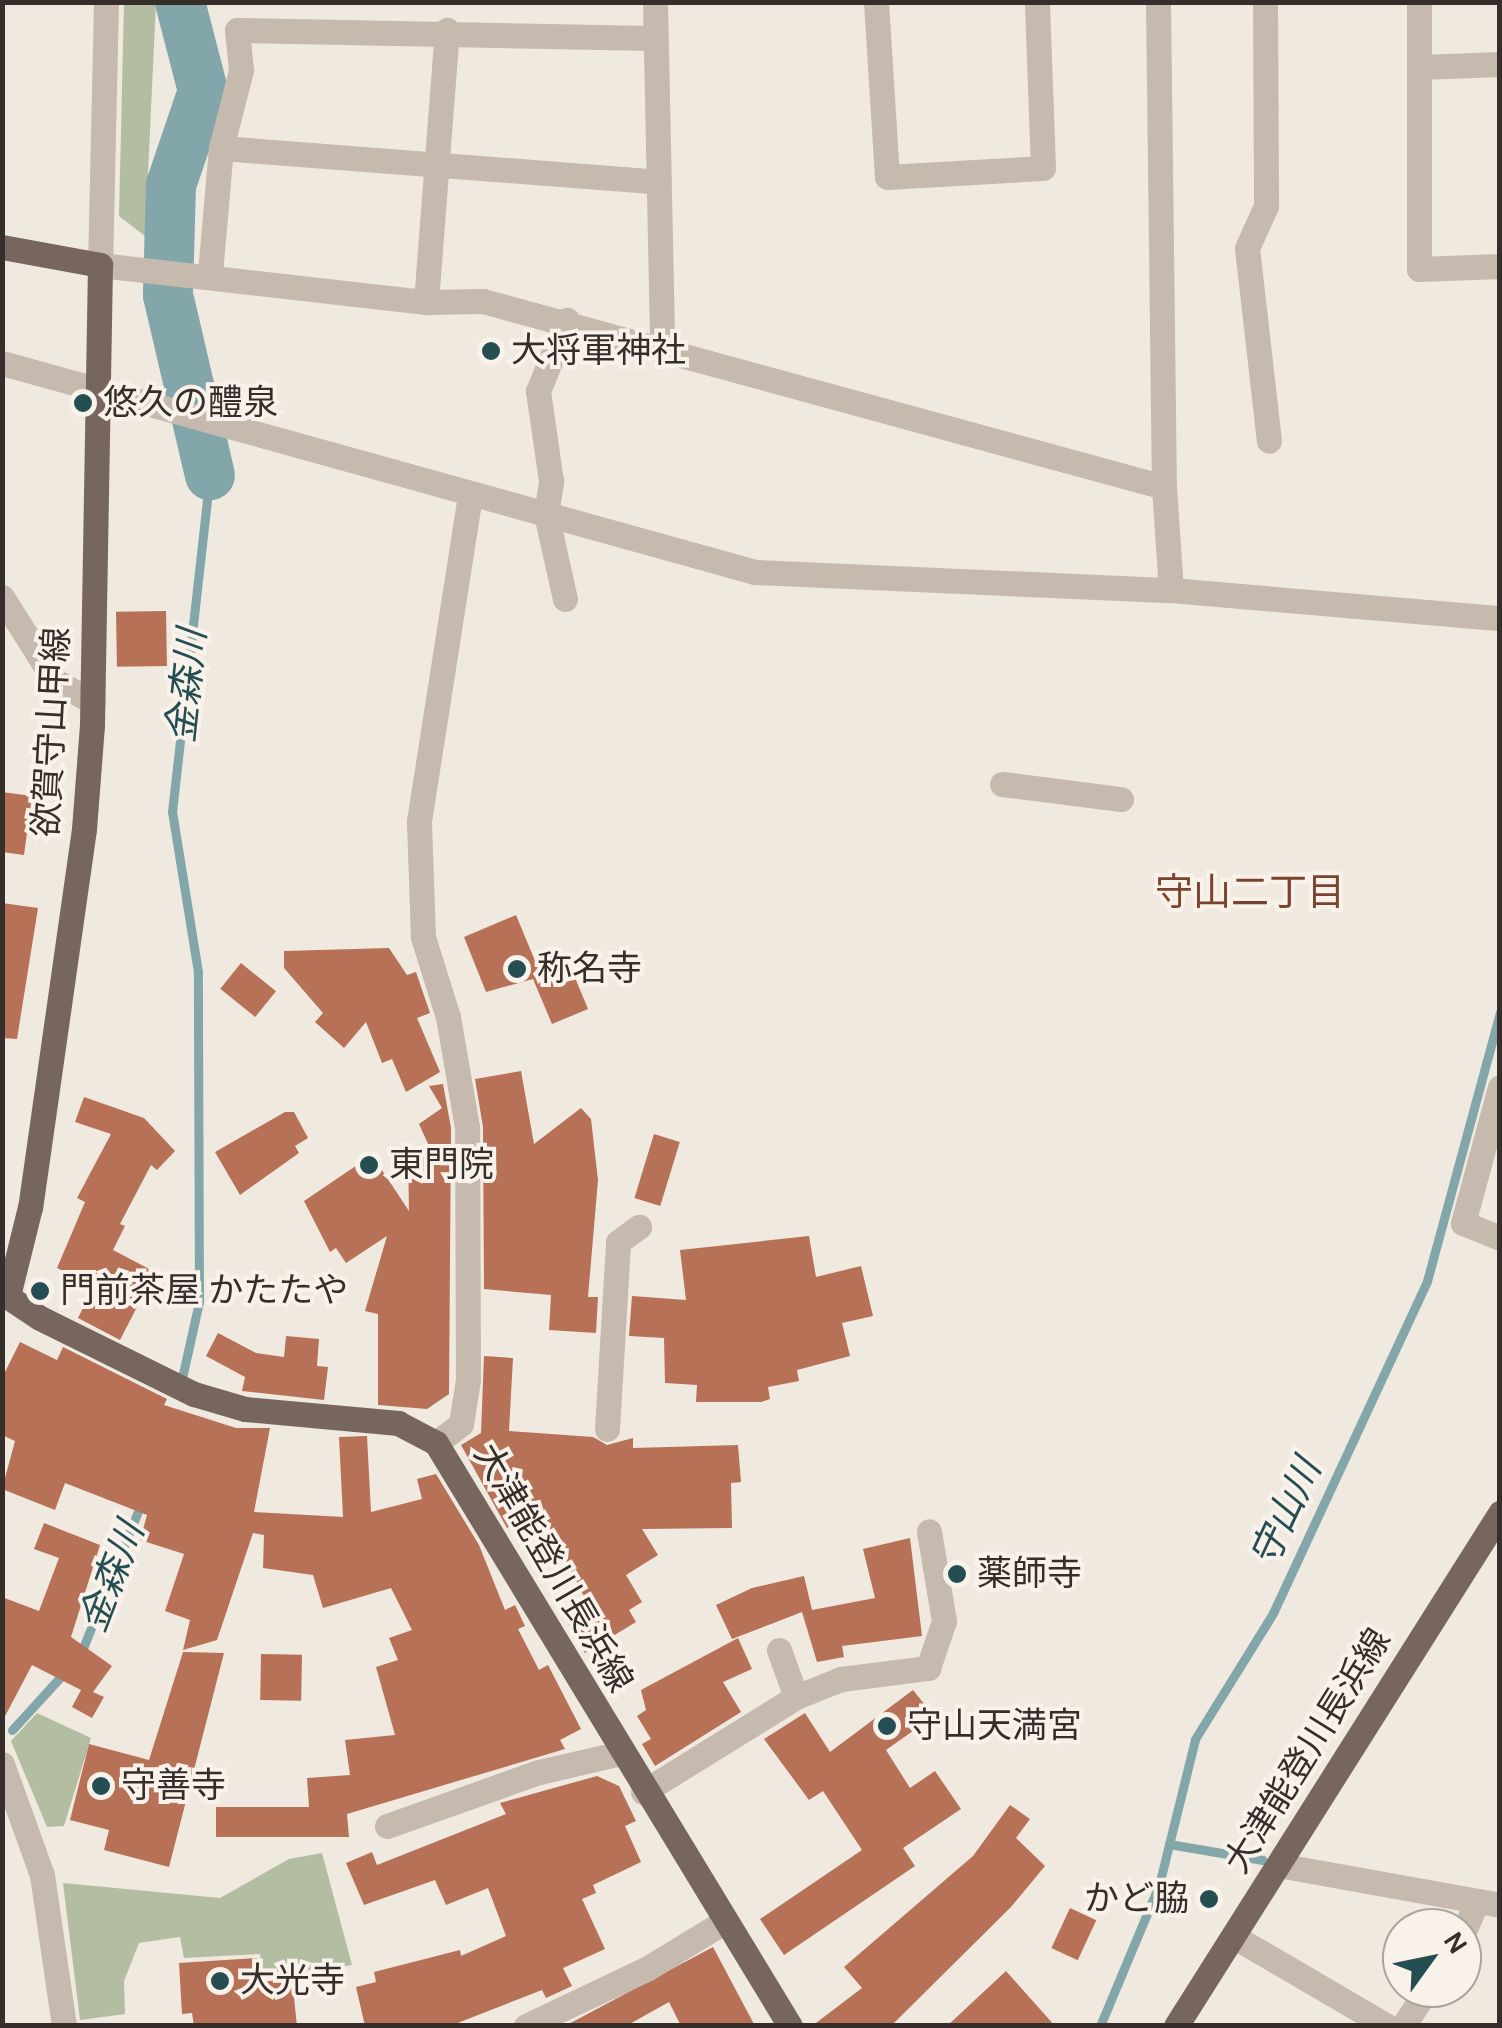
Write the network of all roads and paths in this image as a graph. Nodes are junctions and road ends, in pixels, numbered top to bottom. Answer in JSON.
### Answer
{"nodes":[{"id":1,"x":106,"y":2,"type":"edge"},
{"id":2,"x":655,"y":2,"type":"edge"},
{"id":3,"x":876,"y":2,"type":"edge"},
{"id":4,"x":1037,"y":2,"type":"edge"},
{"id":5,"x":1158,"y":2,"type":"edge"},
{"id":6,"x":1264,"y":2,"type":"edge"},
{"id":7,"x":1419,"y":2,"type":"edge"},
{"id":8,"x":447,"y":30,"type":"junction"},
{"id":9,"x":653,"y":38,"type":"junction"},
{"id":10,"x":1500,"y":64,"type":"edge"},
{"id":11,"x":1420,"y":66,"type":"junction"},
{"id":12,"x":222,"y":148,"type":"junction"},
{"id":13,"x":436,"y":165,"type":"junction"},
{"id":14,"x":658,"y":182,"type":"junction"},
{"id":15,"x":2,"y":247,"type":"edge"},
{"id":16,"x":100,"y":264,"type":"junction"},
{"id":17,"x":1500,"y":266,"type":"edge"},
{"id":18,"x":210,"y":273,"type":"junction"},
{"id":19,"x":426,"y":302,"type":"junction"},
{"id":20,"x":567,"y":320,"type":"junction"},
{"id":21,"x":662,"y":348,"type":"junction"},
{"id":22,"x":2,"y":364,"type":"edge"},
{"id":23,"x":99,"y":393,"type":"junction"},
{"id":24,"x":1268,"y":441,"type":"dead end"},
{"id":25,"x":1164,"y":487,"type":"junction"},
{"id":26,"x":470,"y":494,"type":"junction"},
{"id":27,"x":546,"y":514,"type":"junction"},
{"id":28,"x":1171,"y":590,"type":"junction"},
{"id":29,"x":2,"y":597,"type":"edge"},
{"id":30,"x":565,"y":599,"type":"dead end"},
{"id":31,"x":1500,"y":618,"type":"edge"},
{"id":32,"x":93,"y":702,"type":"junction"},
{"id":33,"x":1002,"y":784,"type":"dead end"},
{"id":34,"x":1121,"y":799,"type":"dead end"},
{"id":35,"x":1500,"y":1087,"type":"edge"},
{"id":36,"x":639,"y":1227,"type":"dead end"},
{"id":37,"x":1500,"y":1238,"type":"edge"},
{"id":38,"x":4,"y":1299,"type":"edge"},
{"id":39,"x":606,"y":1429,"type":"dead end"},
{"id":40,"x":436,"y":1443,"type":"junction"},
{"id":41,"x":1500,"y":1514,"type":"edge"},
{"id":42,"x":929,"y":1531,"type":"dead end"},
{"id":43,"x":779,"y":1650,"type":"dead end"},
{"id":44,"x":796,"y":1697,"type":"junction"},
{"id":45,"x":621,"y":1753,"type":"junction"},
{"id":46,"x":2,"y":1764,"type":"edge"},
{"id":47,"x":643,"y":1792,"type":"junction"},
{"id":48,"x":387,"y":1826,"type":"dead end"},
{"id":49,"x":1278,"y":1865,"type":"junction"},
{"id":50,"x":1488,"y":1903,"type":"edge"},
{"id":51,"x":722,"y":1923,"type":"junction"},
{"id":52,"x":1233,"y":1936,"type":"junction"},
{"id":53,"x":64,"y":2026,"type":"edge"},
{"id":54,"x":526,"y":2026,"type":"edge"},
{"id":55,"x":790,"y":2026,"type":"edge"},
{"id":56,"x":1176,"y":2026,"type":"edge"},
{"id":57,"x":1387,"y":2026,"type":"edge"}],
"edges":[{"from":1,"to":16,"type":"street"},
{"from":2,"to":9,"type":"street"},
{"from":3,"to":4,"type":"street"},
{"from":5,"to":25,"type":"street"},
{"from":6,"to":24,"type":"street"},
{"from":7,"to":11,"type":"street"},
{"from":8,"to":9,"type":"street"},
{"from":8,"to":12,"type":"street"},
{"from":8,"to":13,"type":"street"},
{"from":9,"to":14,"type":"street"},
{"from":10,"to":11,"type":"street"},
{"from":11,"to":17,"type":"street"},
{"from":12,"to":13,"type":"street"},
{"from":12,"to":18,"type":"street"},
{"from":13,"to":14,"type":"street"},
{"from":13,"to":19,"type":"street"},
{"from":14,"to":21,"type":"street"},
{"from":15,"to":16,"type":"main road"},
{"from":16,"to":18,"type":"street"},
{"from":16,"to":23,"type":"main road","name":"欲賀守山甲線"},
{"from":18,"to":19,"type":"street"},
{"from":19,"to":20,"type":"street"},
{"from":20,"to":21,"type":"street"},
{"from":20,"to":27,"type":"street"},
{"from":21,"to":25,"type":"street"},
{"from":22,"to":23,"type":"street"},
{"from":23,"to":26,"type":"street"},
{"from":23,"to":32,"type":"main road","name":"欲賀守山甲線"},
{"from":25,"to":28,"type":"street"},
{"from":26,"to":27,"type":"street"},
{"from":26,"to":40,"type":"street"},
{"from":27,"to":28,"type":"street"},
{"from":27,"to":30,"type":"street"},
{"from":28,"to":31,"type":"street"},
{"from":29,"to":32,"type":"street"},
{"from":32,"to":38,"type":"main road","name":"欲賀守山甲線"},
{"from":33,"to":34,"type":"street"},
{"from":35,"to":37,"type":"street"},
{"from":36,"to":39,"type":"street"},
{"from":38,"to":40,"type":"main road","name":"大津能登川長浜線"},
{"from":40,"to":45,"type":"main road","name":"大津能登川長浜線"},
{"from":41,"to":49,"type":"main road","name":"大津能登川長浜線"},
{"from":42,"to":44,"type":"street"},
{"from":43,"to":44,"type":"street"},
{"from":44,"to":47,"type":"street"},
{"from":45,"to":47,"type":"main road","name":"大津能登川長浜線"},
{"from":45,"to":48,"type":"street"},
{"from":46,"to":53,"type":"street"},
{"from":47,"to":51,"type":"main road","name":"大津能登川長浜線"},
{"from":49,"to":50,"type":"street"},
{"from":49,"to":52,"type":"main road","name":"大津能登川長浜線"},
{"from":51,"to":54,"type":"street"},
{"from":51,"to":55,"type":"main road","name":"大津能登川長浜線"},
{"from":52,"to":56,"type":"main road","name":"大津能登川長浜線"},
{"from":52,"to":57,"type":"street"}]}
